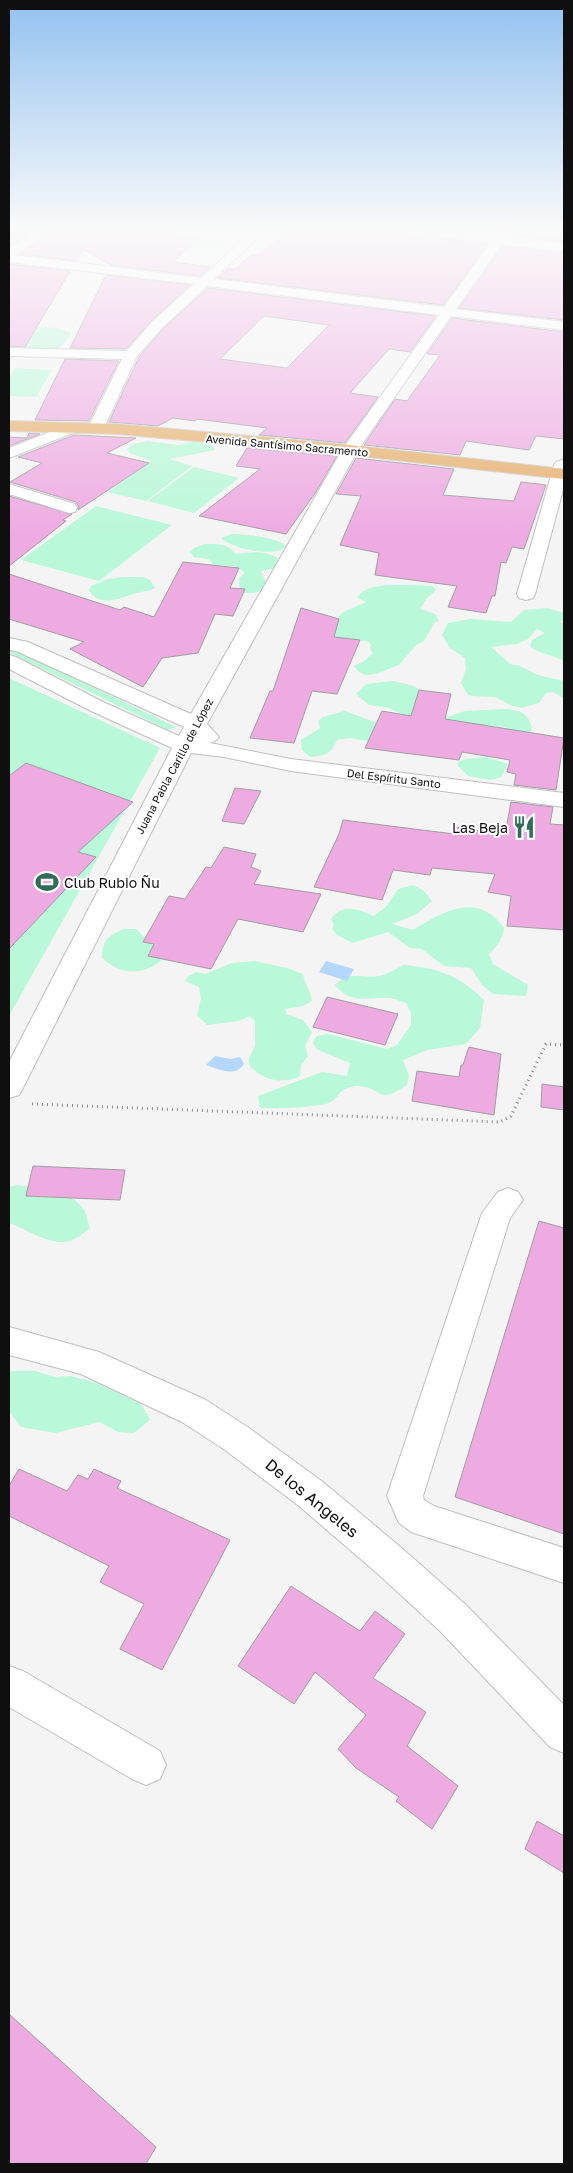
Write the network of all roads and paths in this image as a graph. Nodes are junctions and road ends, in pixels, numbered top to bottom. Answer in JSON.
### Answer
{"nodes":[{"id":1,"x":151,"y":331,"type":"edge"},
{"id":2,"x":434,"y":331,"type":"edge"},
{"id":3,"x":9,"y":352,"type":"edge"},
{"id":4,"x":131,"y":355,"type":"junction"},
{"id":5,"x":9,"y":418,"type":"edge"},
{"id":6,"x":98,"y":424,"type":"junction"},
{"id":7,"x":9,"y":426,"type":"edge"},
{"id":8,"x":72,"y":428,"type":"junction"},
{"id":9,"x":354,"y":445,"type":"junction"},
{"id":10,"x":9,"y":453,"type":"edge"},
{"id":11,"x":562,"y":470,"type":"edge"},
{"id":12,"x":9,"y":489,"type":"edge"},
{"id":13,"x":69,"y":508,"type":"dead end"},
{"id":14,"x":526,"y":594,"type":"dead end"},
{"id":15,"x":9,"y":644,"type":"edge"},
{"id":16,"x":9,"y":661,"type":"edge"},
{"id":17,"x":196,"y":724,"type":"junction"},
{"id":18,"x":184,"y":746,"type":"junction"},
{"id":19,"x":224,"y":751,"type":"junction"},
{"id":20,"x":564,"y":800,"type":"edge"},
{"id":21,"x":564,"y":1045,"type":"edge"},
{"id":22,"x":9,"y":1088,"type":"edge"},
{"id":23,"x":28,"y":1104,"type":"dead end"},
{"id":24,"x":508,"y":1200,"type":"dead end"},
{"id":25,"x":9,"y":1342,"type":"edge"},
{"id":26,"x":564,"y":1566,"type":"edge"},
{"id":27,"x":9,"y":1685,"type":"edge"},
{"id":28,"x":564,"y":1733,"type":"edge"},
{"id":29,"x":146,"y":1764,"type":"dead end"}],
"edges":[{"from":1,"to":4,"type":"street"},
{"from":2,"to":9,"type":"street","name":"Juana Pabla Carillo de López"},
{"from":3,"to":4,"type":"street"},
{"from":4,"to":6,"type":"street"},
{"from":5,"to":6,"type":"main road","name":"Avenida Santísimo Sacramento"},
{"from":6,"to":8,"type":"main road","name":"Avenida Santísimo Sacramento"},
{"from":6,"to":9,"type":"main road","name":"Avenida Santísimo Sacramento"},
{"from":7,"to":8,"type":"main road","name":"Avenida Santísimo Sacramento"},
{"from":8,"to":10,"type":"street"},
{"from":9,"to":11,"type":"main road","name":"Avenida Santísimo Sacramento"},
{"from":9,"to":17,"type":"street","name":"Juana Pabla Carillo de López"},
{"from":11,"to":14,"type":"street"},
{"from":12,"to":13,"type":"street"},
{"from":15,"to":17,"type":"street","name":"Del Espíritu Santo"},
{"from":16,"to":18,"type":"street","name":"Del Espíritu Santo"},
{"from":17,"to":18,"type":"street","name":"Juana Pabla Carillo de López"},
{"from":17,"to":19,"type":"street","name":"Del Espíritu Santo"},
{"from":18,"to":19,"type":"street","name":"Del Espíritu Santo"},
{"from":18,"to":22,"type":"street","name":"Juana Pabla Carillo de López"},
{"from":19,"to":20,"type":"street","name":"Del Espíritu Santo"},
{"from":21,"to":23,"type":"path"},
{"from":24,"to":26,"type":"street"},
{"from":25,"to":28,"type":"street","name":"De los Angeles"},
{"from":27,"to":29,"type":"street"}]}
